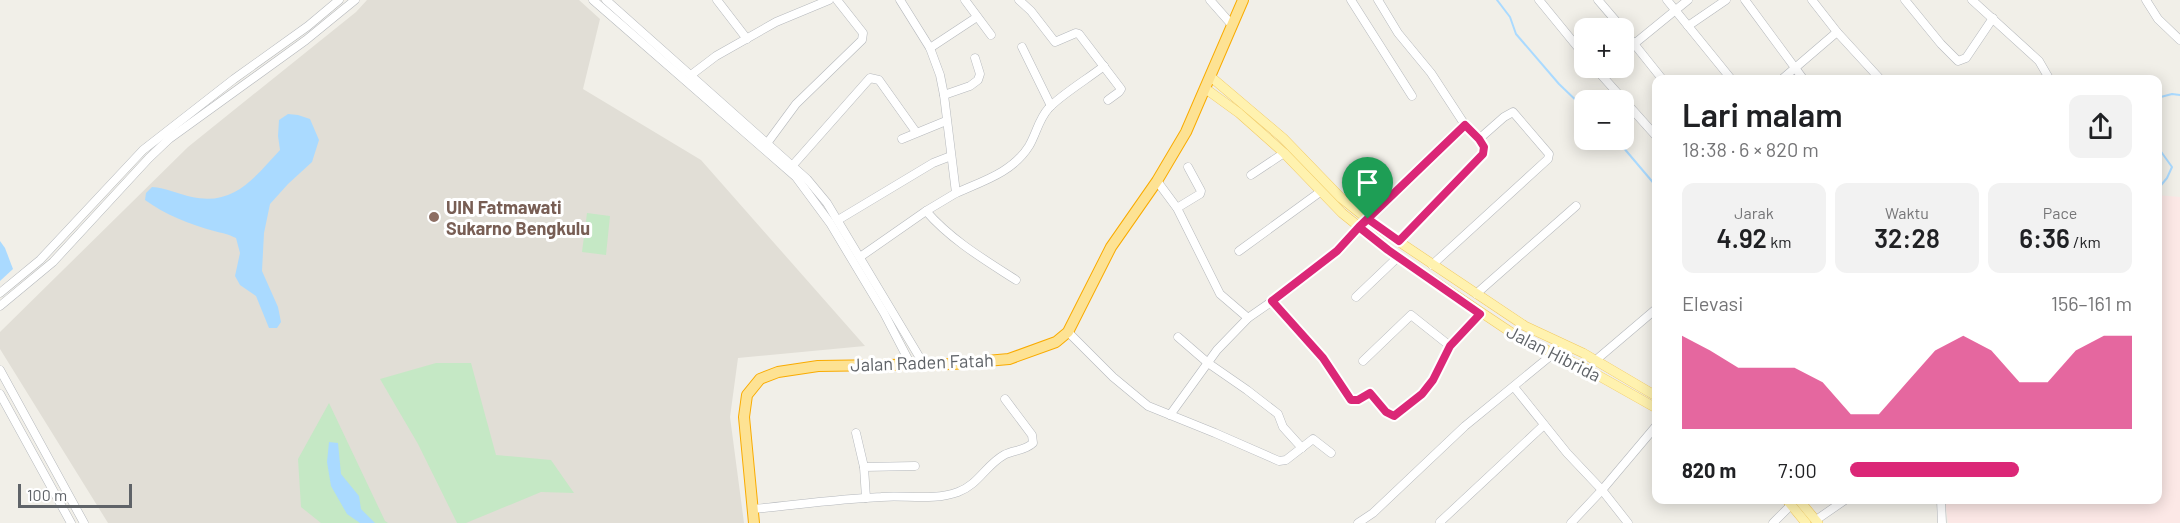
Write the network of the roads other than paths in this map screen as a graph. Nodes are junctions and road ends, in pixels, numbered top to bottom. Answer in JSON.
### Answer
{"nodes":[{"id":1,"x":339,"y":0,"type":"edge"},
{"id":2,"x":355,"y":0,"type":"edge"},
{"id":3,"x":606,"y":0,"type":"edge"},
{"id":4,"x":717,"y":0,"type":"edge"},
{"id":5,"x":829,"y":0,"type":"edge"},
{"id":6,"x":837,"y":0,"type":"edge"},
{"id":7,"x":900,"y":0,"type":"edge"},
{"id":8,"x":965,"y":0,"type":"edge"},
{"id":9,"x":1019,"y":0,"type":"edge"},
{"id":10,"x":1210,"y":0,"type":"edge"},
{"id":11,"x":1244,"y":0,"type":"edge"},
{"id":12,"x":1351,"y":0,"type":"edge"},
{"id":13,"x":1378,"y":0,"type":"edge"},
{"id":14,"x":1539,"y":0,"type":"edge"},
{"id":15,"x":1598,"y":0,"type":"edge"},
{"id":16,"x":1667,"y":0,"type":"edge"},
{"id":17,"x":1688,"y":0,"type":"edge"},
{"id":18,"x":1726,"y":0,"type":"edge"},
{"id":19,"x":1745,"y":0,"type":"edge"},
{"id":20,"x":1812,"y":0,"type":"edge"},
{"id":21,"x":1905,"y":0,"type":"edge"},
{"id":22,"x":1972,"y":0,"type":"edge"},
{"id":23,"x":2146,"y":0,"type":"edge"},
{"id":24,"x":596,"y":1,"type":"edge"},
{"id":25,"x":1675,"y":10,"type":"junction"},
{"id":26,"x":977,"y":17,"type":"junction"},
{"id":27,"x":1613,"y":18,"type":"edge"},
{"id":28,"x":1993,"y":18,"type":"junction"},
{"id":29,"x":1232,"y":25,"type":"junction"},
{"id":30,"x":1688,"y":26,"type":"junction"},
{"id":31,"x":1837,"y":32,"type":"junction"},
{"id":32,"x":991,"y":35,"type":"dead end"},
{"id":33,"x":747,"y":39,"type":"junction"},
{"id":34,"x":2180,"y":40,"type":"edge"},
{"id":35,"x":1574,"y":43,"type":"edge"},
{"id":36,"x":1634,"y":43,"type":"joint"},
{"id":37,"x":1022,"y":47,"type":"dead end"},
{"id":38,"x":930,"y":48,"type":"junction"},
{"id":39,"x":975,"y":58,"type":"dead end"},
{"id":40,"x":1104,"y":66,"type":"junction"},
{"id":41,"x":1795,"y":69,"type":"junction"},
{"id":42,"x":691,"y":75,"type":"junction"},
{"id":43,"x":1659,"y":75,"type":"edge"},
{"id":44,"x":1728,"y":75,"type":"edge"},
{"id":45,"x":1787,"y":75,"type":"edge"},
{"id":46,"x":1800,"y":75,"type":"edge"},
{"id":47,"x":1876,"y":75,"type":"edge"},
{"id":48,"x":2047,"y":75,"type":"edge"},
{"id":49,"x":1211,"y":77,"type":"junction"},
{"id":50,"x":1608,"y":78,"type":"edge"},
{"id":51,"x":1206,"y":89,"type":"junction"},
{"id":52,"x":704,"y":93,"type":"junction"},
{"id":53,"x":944,"y":95,"type":"junction"},
{"id":54,"x":1412,"y":96,"type":"dead end"},
{"id":55,"x":1108,"y":100,"type":"dead end"},
{"id":56,"x":1051,"y":106,"type":"junction"},
{"id":57,"x":946,"y":121,"type":"junction"},
{"id":58,"x":1465,"y":125,"type":"junction"},
{"id":59,"x":1652,"y":131,"type":"edge"},
{"id":60,"x":916,"y":132,"type":"junction"},
{"id":61,"x":902,"y":139,"type":"dead end"},
{"id":62,"x":1479,"y":139,"type":"junction"},
{"id":63,"x":768,"y":142,"type":"junction"},
{"id":64,"x":1284,"y":153,"type":"junction"},
{"id":65,"x":951,"y":156,"type":"junction"},
{"id":66,"x":793,"y":165,"type":"junction"},
{"id":67,"x":1188,"y":167,"type":"dead end"},
{"id":68,"x":1251,"y":175,"type":"dead end"},
{"id":69,"x":1157,"y":181,"type":"junction"},
{"id":70,"x":1320,"y":192,"type":"junction"},
{"id":71,"x":956,"y":193,"type":"junction"},
{"id":72,"x":1576,"y":206,"type":"dead end"},
{"id":73,"x":1177,"y":208,"type":"junction"},
{"id":74,"x":926,"y":211,"type":"junction"},
{"id":75,"x":837,"y":218,"type":"junction"},
{"id":76,"x":1368,"y":219,"type":"junction"},
{"id":77,"x":828,"y":221,"type":"junction"},
{"id":78,"x":72,"y":227,"type":"junction"},
{"id":79,"x":1359,"y":227,"type":"junction"},
{"id":80,"x":79,"y":234,"type":"junction"},
{"id":81,"x":1399,"y":241,"type":"junction"},
{"id":82,"x":1239,"y":251,"type":"dead end"},
{"id":83,"x":860,"y":257,"type":"junction"},
{"id":84,"x":1398,"y":257,"type":"junction"},
{"id":85,"x":1432,"y":265,"type":"junction"},
{"id":86,"x":1016,"y":280,"type":"dead end"},
{"id":87,"x":0,"y":293,"type":"edge"},
{"id":88,"x":1476,"y":294,"type":"junction"},
{"id":89,"x":1356,"y":297,"type":"dead end"},
{"id":90,"x":1272,"y":301,"type":"junction"},
{"id":91,"x":0,"y":306,"type":"edge"},
{"id":92,"x":1652,"y":312,"type":"edge"},
{"id":93,"x":1480,"y":314,"type":"junction"},
{"id":94,"x":1248,"y":318,"type":"junction"},
{"id":95,"x":1068,"y":332,"type":"junction"},
{"id":96,"x":1178,"y":337,"type":"dead end"},
{"id":97,"x":1450,"y":346,"type":"junction"},
{"id":98,"x":1554,"y":353,"type":"junction"},
{"id":99,"x":1596,"y":360,"type":"junction"},
{"id":100,"x":1363,"y":361,"type":"dead end"},
{"id":101,"x":910,"y":363,"type":"junction"},
{"id":102,"x":923,"y":363,"type":"junction"},
{"id":103,"x":1208,"y":363,"type":"junction"},
{"id":104,"x":0,"y":370,"type":"edge"},
{"id":105,"x":1514,"y":387,"type":"junction"},
{"id":106,"x":0,"y":394,"type":"edge"},
{"id":107,"x":1652,"y":394,"type":"edge"},
{"id":108,"x":1005,"y":399,"type":"dead end"},
{"id":109,"x":1652,"y":404,"type":"edge"},
{"id":110,"x":1170,"y":415,"type":"junction"},
{"id":111,"x":1544,"y":424,"type":"junction"},
{"id":112,"x":1652,"y":431,"type":"edge"},
{"id":113,"x":856,"y":433,"type":"dead end"},
{"id":114,"x":1302,"y":448,"type":"junction"},
{"id":115,"x":1331,"y":453,"type":"dead end"},
{"id":116,"x":915,"y":466,"type":"dead end"},
{"id":117,"x":864,"y":467,"type":"junction"},
{"id":118,"x":1602,"y":490,"type":"junction"},
{"id":119,"x":866,"y":498,"type":"junction"},
{"id":120,"x":1789,"y":504,"type":"edge"},
{"id":121,"x":1794,"y":504,"type":"edge"},
{"id":122,"x":1796,"y":504,"type":"edge"},
{"id":123,"x":1840,"y":504,"type":"edge"},
{"id":124,"x":1941,"y":504,"type":"edge"},
{"id":125,"x":753,"y":509,"type":"junction"},
{"id":126,"x":1440,"y":522,"type":"edge"},
{"id":127,"x":1817,"y":522,"type":"edge"},
{"id":128,"x":71,"y":523,"type":"edge"},
{"id":129,"x":84,"y":523,"type":"edge"},
{"id":130,"x":754,"y":523,"type":"edge"},
{"id":131,"x":1358,"y":523,"type":"edge"},
{"id":132,"x":1571,"y":523,"type":"edge"},
{"id":133,"x":1628,"y":523,"type":"edge"},
{"id":134,"x":1773,"y":523,"type":"edge"},
{"id":135,"x":1806,"y":523,"type":"edge"},
{"id":136,"x":1942,"y":523,"type":"edge"}],
"edges":[{"from":1,"to":78,"type":"street"},
{"from":2,"to":80,"type":"street"},
{"from":3,"to":42,"type":"street"},
{"from":4,"to":33,"type":"street"},
{"from":5,"to":33,"type":"street"},
{"from":6,"to":63,"type":"street"},
{"from":7,"to":38,"type":"street"},
{"from":8,"to":26,"type":"street"},
{"from":9,"to":40,"type":"street"},
{"from":10,"to":29,"type":"street"},
{"from":11,"to":29,"type":"highway"},
{"from":12,"to":54,"type":"street"},
{"from":13,"to":58,"type":"street"},
{"from":14,"to":35,"type":"street"},
{"from":15,"to":27,"type":"street"},
{"from":16,"to":25,"type":"street"},
{"from":17,"to":25,"type":"street"},
{"from":18,"to":30,"type":"street"},
{"from":19,"to":41,"type":"street"},
{"from":20,"to":31,"type":"street"},
{"from":21,"to":28,"type":"street"},
{"from":22,"to":28,"type":"street"},
{"from":23,"to":34,"type":"street"},
{"from":24,"to":52,"type":"street"},
{"from":25,"to":30,"type":"street"},
{"from":25,"to":36,"type":"street"},
{"from":26,"to":32,"type":"street"},
{"from":26,"to":38,"type":"street"},
{"from":28,"to":48,"type":"street"},
{"from":29,"to":49,"type":"highway"},
{"from":30,"to":44,"type":"street"},
{"from":31,"to":41,"type":"street"},
{"from":31,"to":47,"type":"street"},
{"from":33,"to":42,"type":"street"},
{"from":36,"to":43,"type":"street"},
{"from":37,"to":56,"type":"street"},
{"from":38,"to":53,"type":"street"},
{"from":39,"to":53,"type":"street"},
{"from":40,"to":55,"type":"street"},
{"from":40,"to":56,"type":"street"},
{"from":41,"to":45,"type":"street"},
{"from":41,"to":46,"type":"street"},
{"from":42,"to":52,"type":"street"},
{"from":49,"to":51,"type":"highway"},
{"from":49,"to":76,"type":"main road"},
{"from":50,"to":59,"type":"street"},
{"from":51,"to":64,"type":"main road","name":"Jalan Hibrida"},
{"from":51,"to":69,"type":"highway"},
{"from":52,"to":63,"type":"street"},
{"from":52,"to":77,"type":"street"},
{"from":53,"to":57,"type":"street"},
{"from":56,"to":71,"type":"street"},
{"from":57,"to":60,"type":"street"},
{"from":57,"to":65,"type":"street"},
{"from":58,"to":62,"type":"street"},
{"from":58,"to":76,"type":"street"},
{"from":60,"to":61,"type":"street"},
{"from":60,"to":66,"type":"street"},
{"from":62,"to":81,"type":"street"},
{"from":62,"to":85,"type":"street"},
{"from":63,"to":66,"type":"street"},
{"from":64,"to":68,"type":"street"},
{"from":64,"to":70,"type":"main road","name":"Jalan Hibrida"},
{"from":65,"to":71,"type":"street"},
{"from":65,"to":75,"type":"street"},
{"from":66,"to":75,"type":"street"},
{"from":67,"to":73,"type":"street"},
{"from":69,"to":73,"type":"street"},
{"from":69,"to":95,"type":"highway"},
{"from":70,"to":79,"type":"main road","name":"Jalan Hibrida"},
{"from":70,"to":82,"type":"street"},
{"from":71,"to":74,"type":"street"},
{"from":72,"to":88,"type":"street"},
{"from":73,"to":94,"type":"street"},
{"from":74,"to":83,"type":"street"},
{"from":74,"to":86,"type":"street"},
{"from":75,"to":77,"type":"street"},
{"from":75,"to":83,"type":"street"},
{"from":76,"to":79,"type":"street"},
{"from":76,"to":81,"type":"main road"},
{"from":77,"to":101,"type":"street"},
{"from":78,"to":80,"type":"street"},
{"from":78,"to":87,"type":"street"},
{"from":79,"to":84,"type":"main road","name":"Jalan Hibrida"},
{"from":79,"to":90,"type":"street"},
{"from":80,"to":91,"type":"street"},
{"from":81,"to":85,"type":"main road"},
{"from":83,"to":102,"type":"street"},
{"from":84,"to":89,"type":"street"},
{"from":84,"to":93,"type":"main road","name":"Jalan Hibrida"},
{"from":85,"to":88,"type":"main road"},
{"from":88,"to":99,"type":"main road"},
{"from":90,"to":94,"type":"street"},
{"from":90,"to":97,"type":"street"},
{"from":92,"to":99,"type":"street"},
{"from":93,"to":97,"type":"street"},
{"from":93,"to":98,"type":"main road","name":"Jalan Hibrida"},
{"from":94,"to":103,"type":"street"},
{"from":95,"to":102,"type":"highway","name":"Jalan Raden Fatah"},
{"from":95,"to":110,"type":"street"},
{"from":96,"to":103,"type":"street"},
{"from":97,"to":100,"type":"street"},
{"from":98,"to":105,"type":"street"},
{"from":98,"to":109,"type":"main road","name":"Jalan Hibrida"},
{"from":99,"to":107,"type":"main road"},
{"from":101,"to":102,"type":"highway","name":"Jalan Raden Fatah"},
{"from":101,"to":125,"type":"highway","name":"Jalan Raden Fatah"},
{"from":103,"to":110,"type":"street"},
{"from":103,"to":114,"type":"street"},
{"from":104,"to":129,"type":"street"},
{"from":105,"to":111,"type":"street"},
{"from":105,"to":131,"type":"street"},
{"from":106,"to":128,"type":"street"},
{"from":108,"to":119,"type":"street"},
{"from":110,"to":114,"type":"street"},
{"from":111,"to":118,"type":"street"},
{"from":111,"to":126,"type":"street"},
{"from":112,"to":118,"type":"street"},
{"from":113,"to":117,"type":"street"},
{"from":114,"to":115,"type":"street"},
{"from":116,"to":117,"type":"street"},
{"from":117,"to":119,"type":"street"},
{"from":118,"to":132,"type":"street"},
{"from":118,"to":133,"type":"street"},
{"from":119,"to":125,"type":"street"},
{"from":120,"to":134,"type":"street"},
{"from":121,"to":135,"type":"main road"},
{"from":122,"to":127,"type":"main road"},
{"from":123,"to":127,"type":"street"},
{"from":124,"to":136,"type":"street"},
{"from":125,"to":130,"type":"highway","name":"Jalan Raden Fatah"}]}
